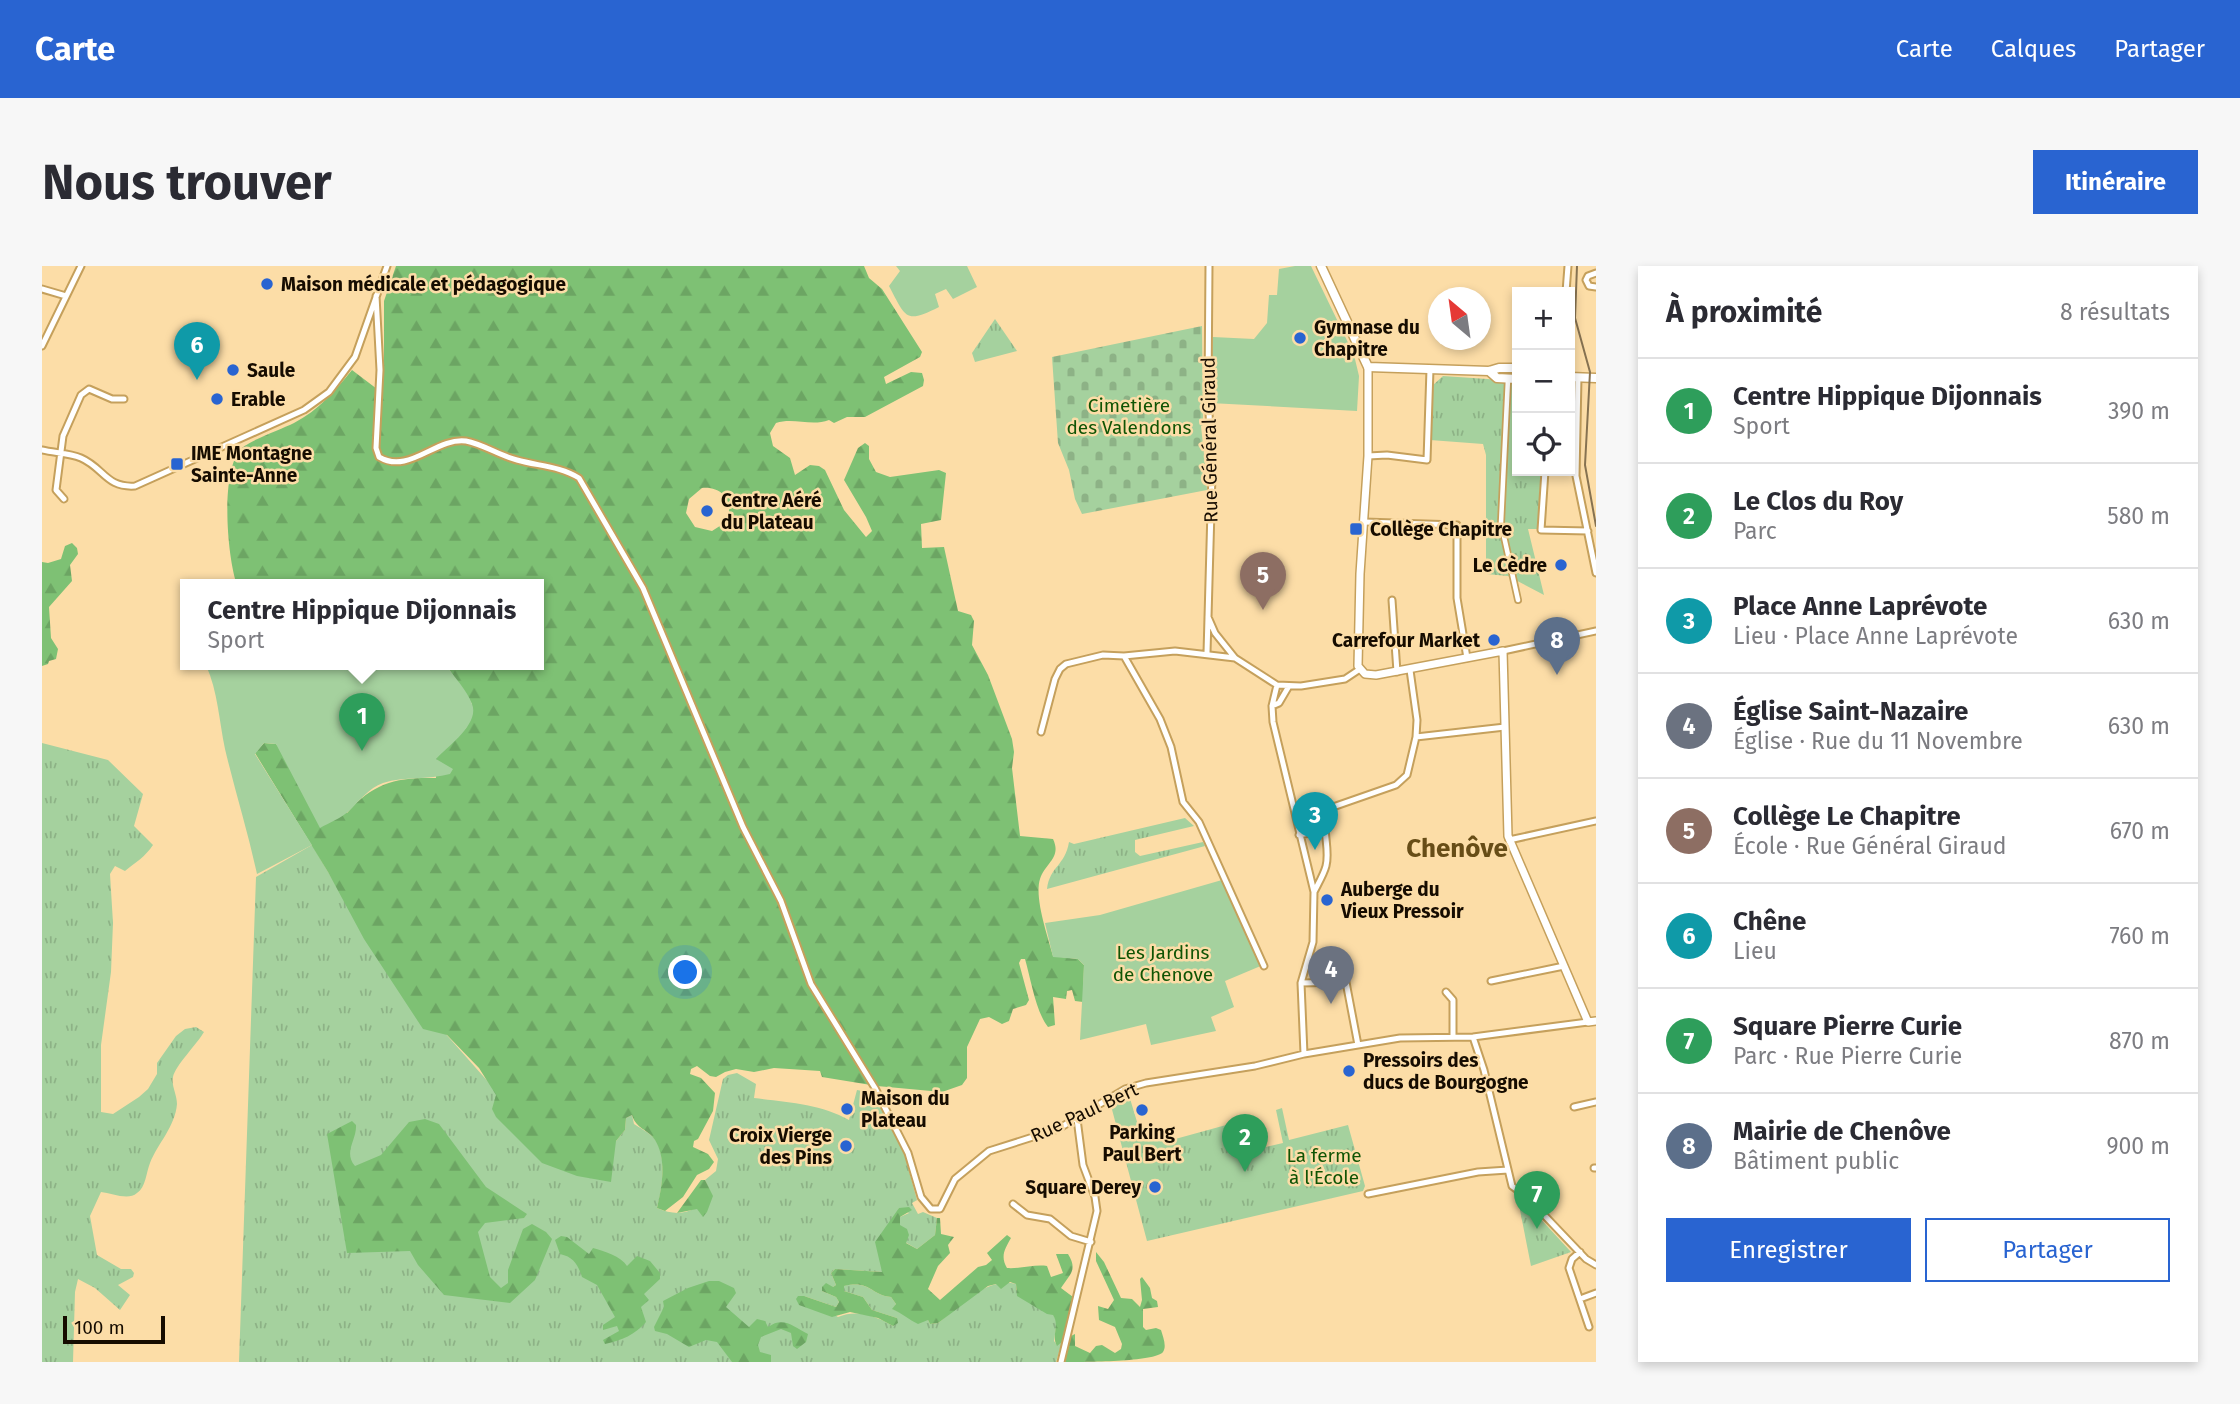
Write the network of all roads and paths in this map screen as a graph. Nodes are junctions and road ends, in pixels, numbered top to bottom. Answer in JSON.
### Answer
{"nodes":[{"id":1,"x":80,"y":266,"type":"edge"},
{"id":2,"x":387,"y":266,"type":"edge"},
{"id":3,"x":1209,"y":266,"type":"edge"},
{"id":4,"x":1321,"y":266,"type":"edge"},
{"id":5,"x":1568,"y":266,"type":"edge"},
{"id":6,"x":1596,"y":273,"type":"edge"},
{"id":7,"x":1566,"y":287,"type":"edge"},
{"id":8,"x":1596,"y":287,"type":"edge"},
{"id":9,"x":42,"y":289,"type":"edge"},
{"id":10,"x":66,"y":296,"type":"junction"},
{"id":11,"x":376,"y":296,"type":"junction"},
{"id":12,"x":42,"y":346,"type":"edge"},
{"id":13,"x":1368,"y":366,"type":"junction"},
{"id":14,"x":1512,"y":368,"type":"edge"},
{"id":15,"x":1430,"y":369,"type":"junction"},
{"id":16,"x":1489,"y":371,"type":"junction"},
{"id":17,"x":1575,"y":377,"type":"edge"},
{"id":18,"x":1512,"y":378,"type":"edge"},
{"id":19,"x":1596,"y":378,"type":"edge"},
{"id":20,"x":1512,"y":391,"type":"edge"},
{"id":21,"x":124,"y":398,"type":"dead end"},
{"id":22,"x":42,"y":450,"type":"edge"},
{"id":23,"x":61,"y":453,"type":"junction"},
{"id":24,"x":1367,"y":456,"type":"junction"},
{"id":25,"x":1575,"y":463,"type":"edge"},
{"id":26,"x":1545,"y":476,"type":"edge"},
{"id":27,"x":64,"y":499,"type":"dead end"},
{"id":28,"x":1364,"y":522,"type":"junction"},
{"id":29,"x":1588,"y":531,"type":"junction"},
{"id":30,"x":1596,"y":573,"type":"edge"},
{"id":31,"x":1392,"y":600,"type":"dead end"},
{"id":32,"x":1518,"y":600,"type":"dead end"},
{"id":33,"x":1207,"y":614,"type":"junction"},
{"id":34,"x":1596,"y":631,"type":"edge"},
{"id":35,"x":1503,"y":651,"type":"junction"},
{"id":36,"x":1207,"y":653,"type":"junction"},
{"id":37,"x":1124,"y":656,"type":"junction"},
{"id":38,"x":1235,"y":658,"type":"junction"},
{"id":39,"x":1467,"y":658,"type":"junction"},
{"id":40,"x":1360,"y":669,"type":"junction"},
{"id":41,"x":1410,"y":670,"type":"junction"},
{"id":42,"x":1397,"y":672,"type":"junction"},
{"id":43,"x":1277,"y":685,"type":"junction"},
{"id":44,"x":1289,"y":686,"type":"junction"},
{"id":45,"x":1272,"y":706,"type":"junction"},
{"id":46,"x":1505,"y":727,"type":"junction"},
{"id":47,"x":1041,"y":732,"type":"dead end"},
{"id":48,"x":1416,"y":737,"type":"junction"},
{"id":49,"x":1596,"y":821,"type":"edge"},
{"id":50,"x":1325,"y":830,"type":"junction"},
{"id":51,"x":1299,"y":835,"type":"junction"},
{"id":52,"x":1509,"y":840,"type":"junction"},
{"id":53,"x":1314,"y":892,"type":"junction"},
{"id":54,"x":1264,"y":966,"type":"dead end"},
{"id":55,"x":1564,"y":966,"type":"junction"},
{"id":56,"x":1492,"y":981,"type":"dead end"},
{"id":57,"x":1301,"y":983,"type":"junction"},
{"id":58,"x":1446,"y":992,"type":"dead end"},
{"id":59,"x":1592,"y":1021,"type":"edge"},
{"id":60,"x":1452,"y":1037,"type":"junction"},
{"id":61,"x":1473,"y":1037,"type":"junction"},
{"id":62,"x":1358,"y":1045,"type":"junction"},
{"id":63,"x":1304,"y":1054,"type":"junction"},
{"id":64,"x":1596,"y":1102,"type":"edge"},
{"id":65,"x":1574,"y":1107,"type":"dead end"},
{"id":66,"x":1077,"y":1119,"type":"junction"},
{"id":67,"x":1508,"y":1170,"type":"junction"},
{"id":68,"x":1368,"y":1194,"type":"dead end"},
{"id":69,"x":1013,"y":1204,"type":"dead end"},
{"id":70,"x":1091,"y":1242,"type":"junction"},
{"id":71,"x":1580,"y":1252,"type":"junction"},
{"id":72,"x":1596,"y":1265,"type":"edge"},
{"id":73,"x":1596,"y":1293,"type":"edge"},
{"id":74,"x":1580,"y":1299,"type":"junction"},
{"id":75,"x":1589,"y":1327,"type":"dead end"},
{"id":76,"x":1061,"y":1362,"type":"edge"}],
"edges":[{"from":1,"to":10,"type":"street"},
{"from":2,"to":11,"type":"street"},
{"from":3,"to":33,"type":"street","name":"Rue Général Giraud"},
{"from":4,"to":13,"type":"main road"},
{"from":5,"to":7,"type":"street"},
{"from":6,"to":8,"type":"street"},
{"from":9,"to":10,"type":"street"},
{"from":10,"to":12,"type":"street"},
{"from":11,"to":23,"type":"street"},
{"from":11,"to":66,"type":"street","name":"Rue Paul Bert"},
{"from":13,"to":15,"type":"main road"},
{"from":13,"to":24,"type":"street"},
{"from":14,"to":16,"type":"main road"},
{"from":15,"to":16,"type":"main road"},
{"from":15,"to":24,"type":"street"},
{"from":16,"to":18,"type":"main road"},
{"from":17,"to":19,"type":"main road"},
{"from":20,"to":32,"type":"street"},
{"from":21,"to":23,"type":"street"},
{"from":22,"to":23,"type":"street"},
{"from":23,"to":27,"type":"street"},
{"from":24,"to":28,"type":"street"},
{"from":25,"to":29,"type":"street"},
{"from":26,"to":29,"type":"street"},
{"from":28,"to":39,"type":"street"},
{"from":28,"to":40,"type":"street"},
{"from":29,"to":30,"type":"street"},
{"from":31,"to":42,"type":"street"},
{"from":33,"to":36,"type":"street","name":"Rue Général Giraud"},
{"from":33,"to":38,"type":"street"},
{"from":34,"to":35,"type":"street"},
{"from":35,"to":39,"type":"street"},
{"from":35,"to":46,"type":"street"},
{"from":36,"to":37,"type":"street"},
{"from":36,"to":38,"type":"street"},
{"from":37,"to":47,"type":"street"},
{"from":37,"to":54,"type":"street"},
{"from":38,"to":43,"type":"street"},
{"from":39,"to":41,"type":"street"},
{"from":40,"to":42,"type":"street"},
{"from":40,"to":44,"type":"street"},
{"from":41,"to":42,"type":"street"},
{"from":41,"to":48,"type":"street"},
{"from":43,"to":44,"type":"street"},
{"from":43,"to":45,"type":"street"},
{"from":44,"to":45,"type":"street"},
{"from":45,"to":51,"type":"street"},
{"from":46,"to":48,"type":"street"},
{"from":46,"to":52,"type":"street"},
{"from":48,"to":50,"type":"street"},
{"from":49,"to":52,"type":"street"},
{"from":50,"to":51,"type":"street"},
{"from":50,"to":53,"type":"street"},
{"from":51,"to":53,"type":"street"},
{"from":52,"to":55,"type":"street"},
{"from":53,"to":57,"type":"street"},
{"from":55,"to":56,"type":"street"},
{"from":55,"to":59,"type":"street"},
{"from":57,"to":62,"type":"street"},
{"from":57,"to":63,"type":"street"},
{"from":58,"to":60,"type":"street"},
{"from":59,"to":61,"type":"street","name":"Rue Paul Bert"},
{"from":60,"to":61,"type":"street","name":"Rue Paul Bert"},
{"from":60,"to":62,"type":"street","name":"Rue Paul Bert"},
{"from":61,"to":67,"type":"street"},
{"from":62,"to":63,"type":"street","name":"Rue Paul Bert"},
{"from":63,"to":66,"type":"street","name":"Rue Paul Bert"},
{"from":64,"to":65,"type":"street"},
{"from":66,"to":70,"type":"street"},
{"from":67,"to":68,"type":"street"},
{"from":67,"to":71,"type":"street"},
{"from":69,"to":70,"type":"street"},
{"from":70,"to":76,"type":"street"},
{"from":71,"to":72,"type":"street"},
{"from":71,"to":74,"type":"street"},
{"from":73,"to":74,"type":"street"},
{"from":74,"to":75,"type":"street"}]}
